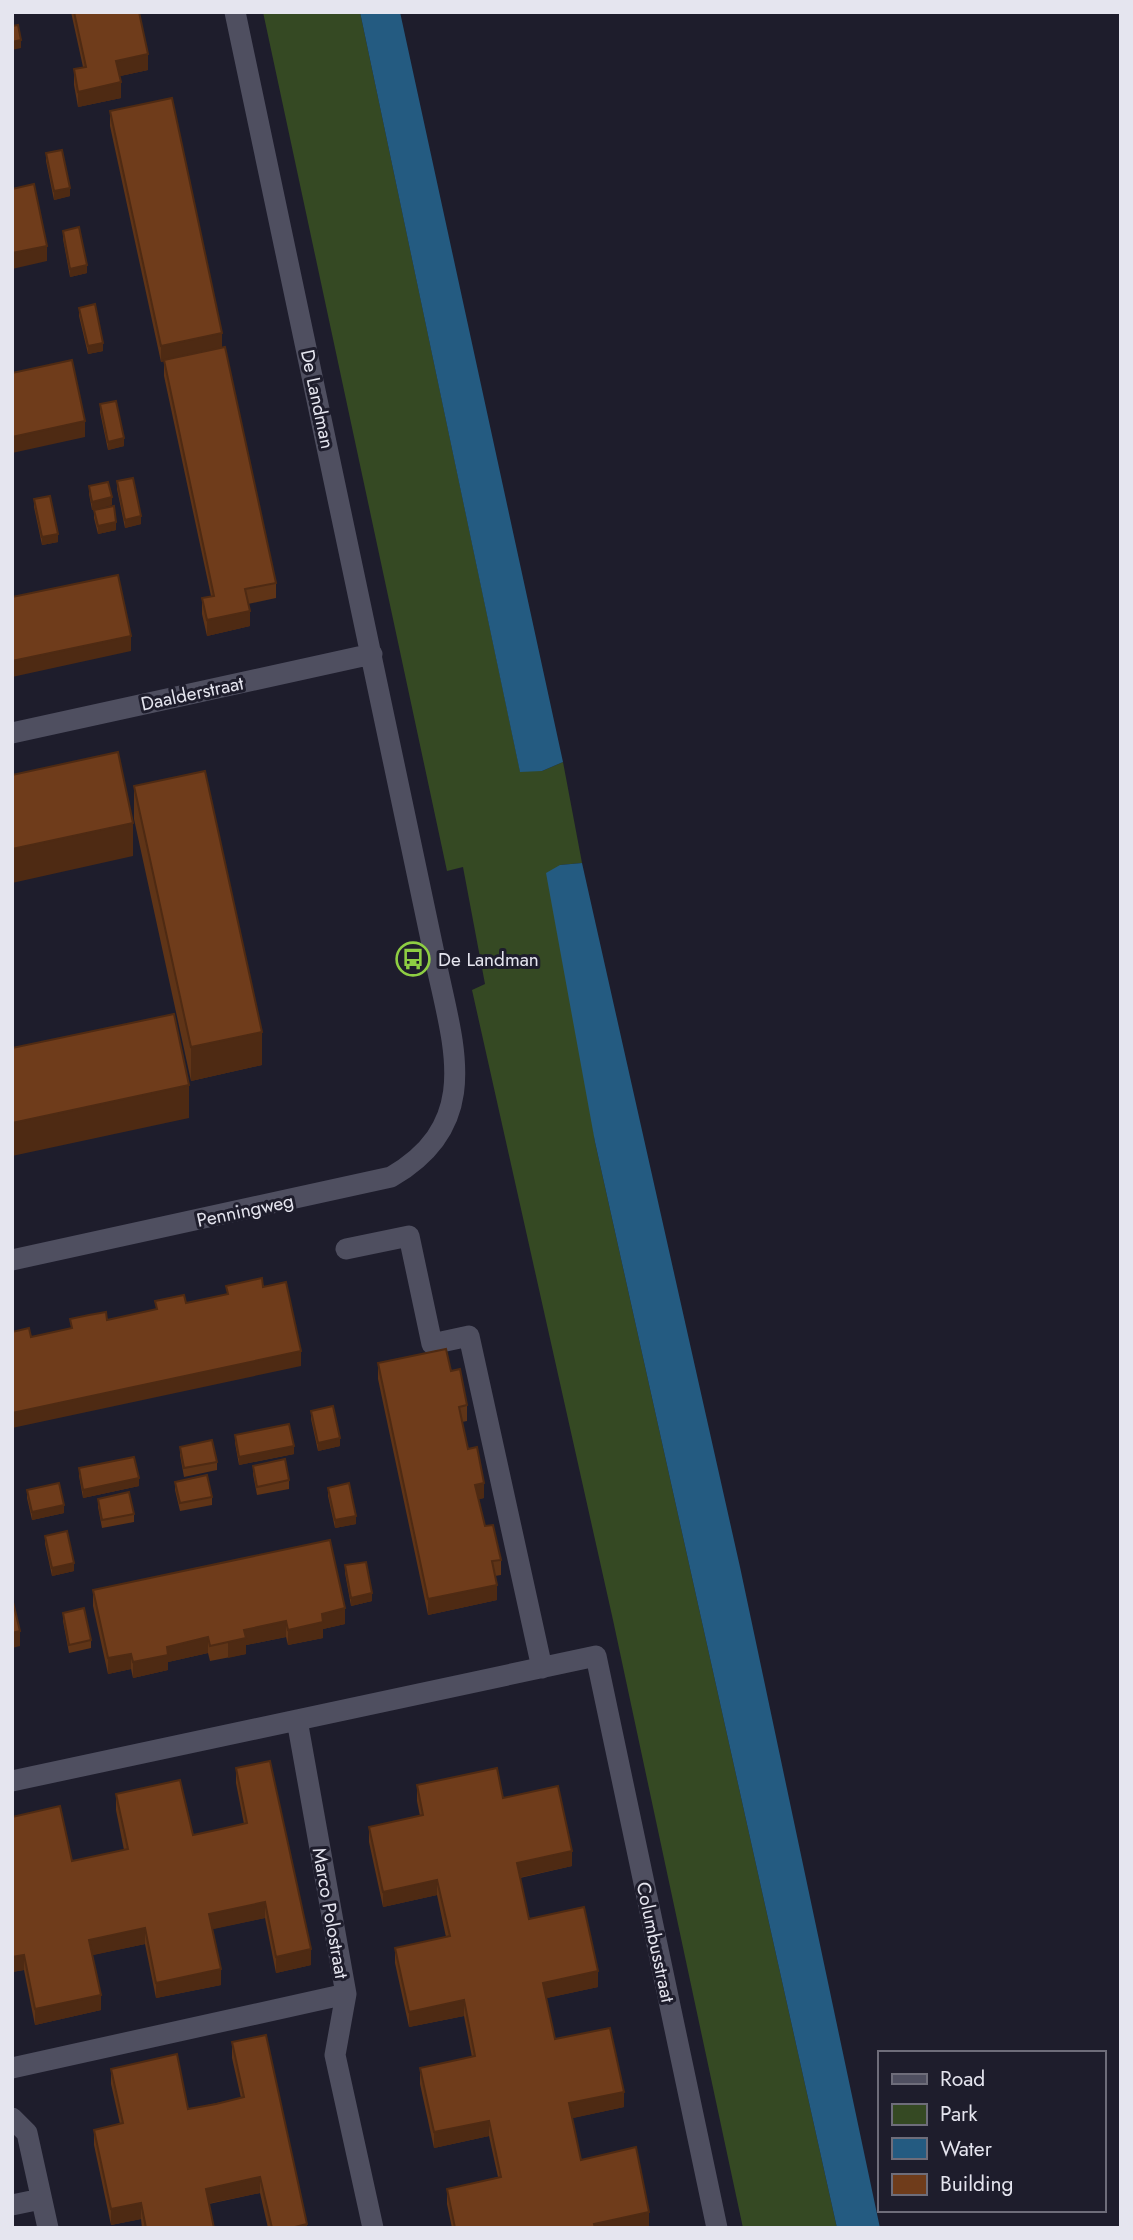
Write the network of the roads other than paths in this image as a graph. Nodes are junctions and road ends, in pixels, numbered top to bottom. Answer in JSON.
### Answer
{"nodes":[{"id":1,"x":235,"y":12,"type":"edge"},
{"id":2,"x":372,"y":654,"type":"junction"},
{"id":3,"x":12,"y":733,"type":"edge"},
{"id":4,"x":449,"y":1114,"type":"joint"},
{"id":5,"x":346,"y":1249,"type":"dead end"},
{"id":6,"x":12,"y":1261,"type":"edge"},
{"id":7,"x":542,"y":1668,"type":"junction"},
{"id":8,"x":297,"y":1720,"type":"junction"},
{"id":9,"x":12,"y":1781,"type":"edge"},
{"id":10,"x":346,"y":1994,"type":"junction"},
{"id":11,"x":12,"y":2068,"type":"edge"},
{"id":12,"x":12,"y":2118,"type":"edge"},
{"id":13,"x":41,"y":2199,"type":"junction"},
{"id":14,"x":12,"y":2205,"type":"edge"},
{"id":15,"x":48,"y":2228,"type":"edge"},
{"id":16,"x":373,"y":2228,"type":"edge"},
{"id":17,"x":717,"y":2228,"type":"edge"}],
"edges":[{"from":1,"to":2,"type":"street","name":"De Landman"},
{"from":2,"to":3,"type":"street","name":"Daalderstraat"},
{"from":2,"to":4,"type":"street","name":"De Landman"},
{"from":4,"to":6,"type":"street","name":"Penningweg"},
{"from":5,"to":7,"type":"street"},
{"from":7,"to":8,"type":"street"},
{"from":7,"to":17,"type":"street","name":"Columbusstraat"},
{"from":8,"to":9,"type":"street"},
{"from":8,"to":10,"type":"street","name":"Marco Polostraat"},
{"from":10,"to":11,"type":"street"},
{"from":10,"to":16,"type":"street","name":"Marco Polostraat"},
{"from":12,"to":13,"type":"street"},
{"from":13,"to":14,"type":"street"},
{"from":13,"to":15,"type":"street"}]}
